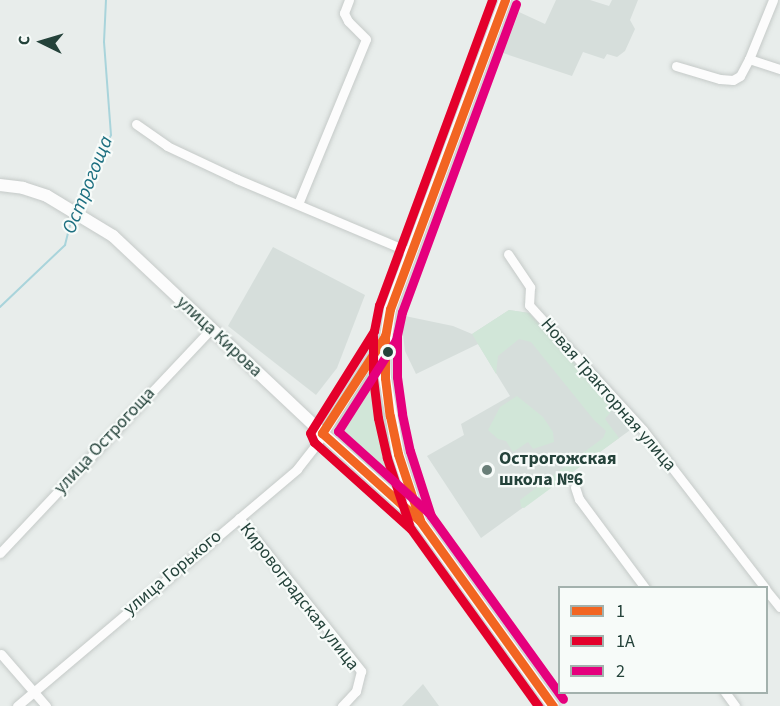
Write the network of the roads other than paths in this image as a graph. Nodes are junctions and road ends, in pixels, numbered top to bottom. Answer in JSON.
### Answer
{"nodes":[{"id":1,"x":349,"y":0,"type":"edge"},
{"id":2,"x":505,"y":0,"type":"edge"},
{"id":3,"x":773,"y":0,"type":"edge"},
{"id":4,"x":749,"y":59,"type":"junction"},
{"id":5,"x":676,"y":66,"type":"dead end"},
{"id":6,"x":780,"y":69,"type":"edge"},
{"id":7,"x":136,"y":124,"type":"dead end"},
{"id":8,"x":0,"y":185,"type":"edge"},
{"id":9,"x":298,"y":204,"type":"junction"},
{"id":10,"x":410,"y":252,"type":"junction"},
{"id":11,"x":508,"y":254,"type":"dead end"},
{"id":12,"x":210,"y":330,"type":"junction"},
{"id":13,"x":385,"y":336,"type":"junction"},
{"id":14,"x":322,"y":433,"type":"junction"},
{"id":15,"x":575,"y":487,"type":"dead end"},
{"id":16,"x":239,"y":518,"type":"junction"},
{"id":17,"x":420,"y":520,"type":"junction"},
{"id":18,"x":0,"y":553,"type":"edge"},
{"id":19,"x":644,"y":586,"type":"edge"},
{"id":20,"x":764,"y":586,"type":"edge"},
{"id":21,"x":768,"y":592,"type":"edge"},
{"id":22,"x":780,"y":607,"type":"edge"},
{"id":23,"x":1,"y":654,"type":"edge"},
{"id":24,"x":33,"y":692,"type":"junction"},
{"id":25,"x":726,"y":694,"type":"edge"},
{"id":26,"x":17,"y":706,"type":"edge"},
{"id":27,"x":46,"y":706,"type":"edge"},
{"id":28,"x":342,"y":706,"type":"edge"},
{"id":29,"x":553,"y":706,"type":"edge"},
{"id":30,"x":735,"y":706,"type":"edge"}],
"edges":[{"from":1,"to":9,"type":"street"},
{"from":2,"to":10,"type":"main road"},
{"from":3,"to":4,"type":"street"},
{"from":4,"to":5,"type":"street"},
{"from":4,"to":6,"type":"street"},
{"from":7,"to":9,"type":"street"},
{"from":8,"to":12,"type":"main road","name":"улица Кирова"},
{"from":9,"to":10,"type":"street"},
{"from":10,"to":13,"type":"main road"},
{"from":11,"to":20,"type":"street","name":"Новая Тракторная улица"},
{"from":12,"to":14,"type":"main road","name":"улица Кирова"},
{"from":12,"to":18,"type":"street","name":"улица Острогоща"},
{"from":13,"to":14,"type":"street","name":"улица Горького"},
{"from":13,"to":17,"type":"main road"},
{"from":14,"to":16,"type":"street","name":"улица Горького"},
{"from":14,"to":17,"type":"main road","name":"улица Кирова"},
{"from":15,"to":19,"type":"street"},
{"from":16,"to":24,"type":"street","name":"улица Горького"},
{"from":16,"to":28,"type":"street","name":"Кировоградская улица"},
{"from":17,"to":29,"type":"main road"},
{"from":21,"to":22,"type":"street","name":"Новая Тракторная улица"},
{"from":23,"to":24,"type":"street"},
{"from":24,"to":26,"type":"street","name":"улица Горького"},
{"from":24,"to":27,"type":"street"},
{"from":25,"to":30,"type":"street"}]}
